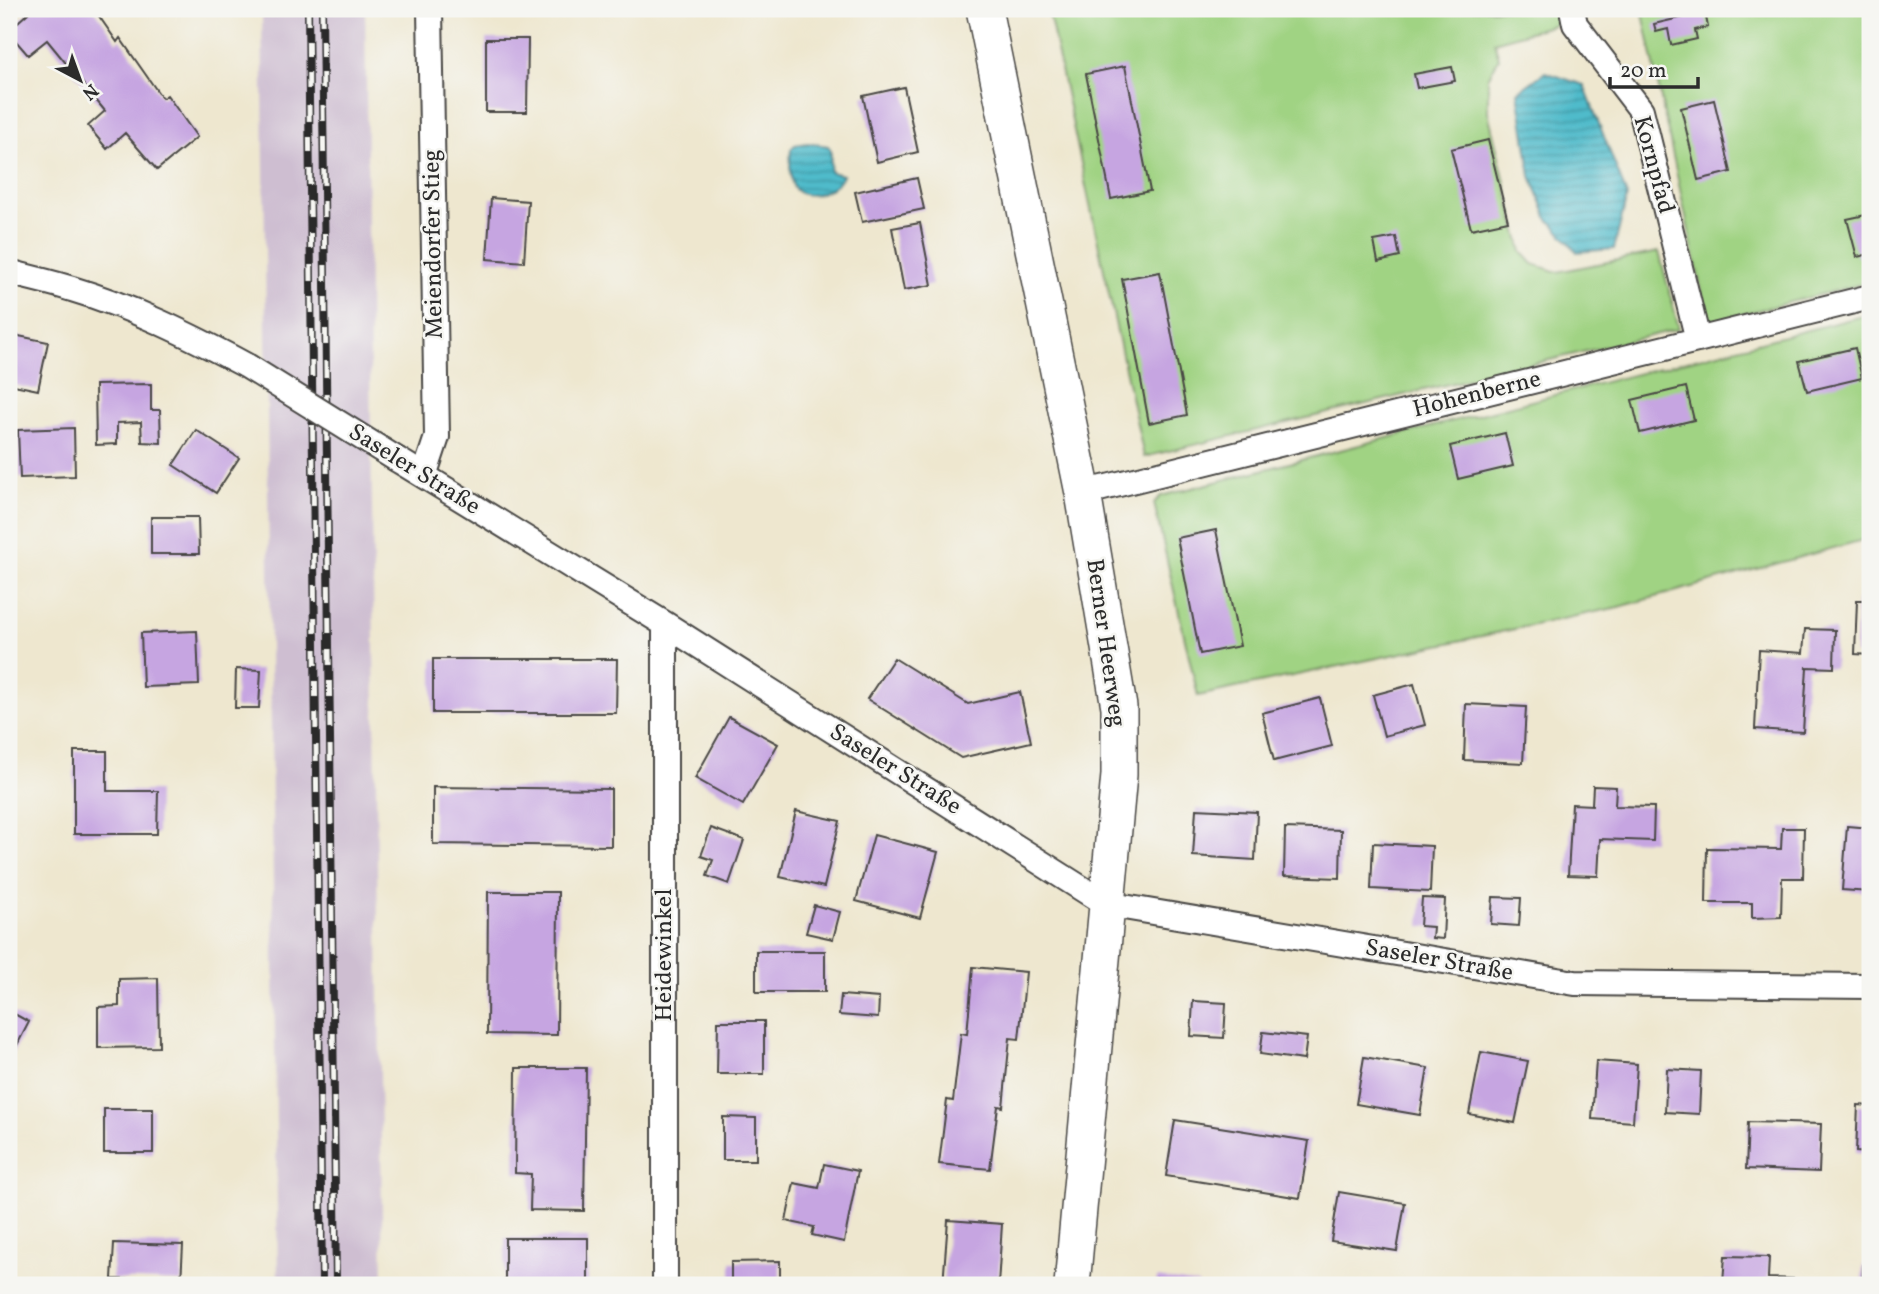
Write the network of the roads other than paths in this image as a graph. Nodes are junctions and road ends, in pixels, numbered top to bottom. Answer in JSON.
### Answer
{"nodes":[{"id":1,"x":430,"y":9,"type":"edge"},
{"id":2,"x":984,"y":9,"type":"edge"},
{"id":3,"x":1572,"y":9,"type":"edge"},
{"id":4,"x":9,"y":272,"type":"edge"},
{"id":5,"x":1870,"y":297,"type":"edge"},
{"id":6,"x":1698,"y":340,"type":"junction"},
{"id":7,"x":424,"y":476,"type":"junction"},
{"id":8,"x":1083,"y":493,"type":"junction"},
{"id":9,"x":666,"y":624,"type":"junction"},
{"id":10,"x":1106,"y":904,"type":"junction"},
{"id":11,"x":1870,"y":986,"type":"edge"},
{"id":12,"x":665,"y":1285,"type":"edge"},
{"id":13,"x":1072,"y":1285,"type":"edge"}],
"edges":[{"from":1,"to":7,"type":"street","name":"Meiendorfer Stieg"},
{"from":2,"to":8,"type":"main road","name":"Berner Heerweg"},
{"from":3,"to":6,"type":"street","name":"Kornpfad"},
{"from":4,"to":7,"type":"street","name":"Saseler Straße","bridge":true},
{"from":5,"to":6,"type":"street","name":"Hohenberne"},
{"from":6,"to":8,"type":"street","name":"Hohenberne"},
{"from":7,"to":9,"type":"street","name":"Saseler Straße"},
{"from":8,"to":10,"type":"main road","name":"Berner Heerweg"},
{"from":9,"to":10,"type":"street","name":"Saseler Straße"},
{"from":9,"to":12,"type":"street","name":"Heidewinkel"},
{"from":10,"to":11,"type":"street","name":"Saseler Straße"},
{"from":10,"to":13,"type":"main road","name":"Berner Heerweg"}]}
